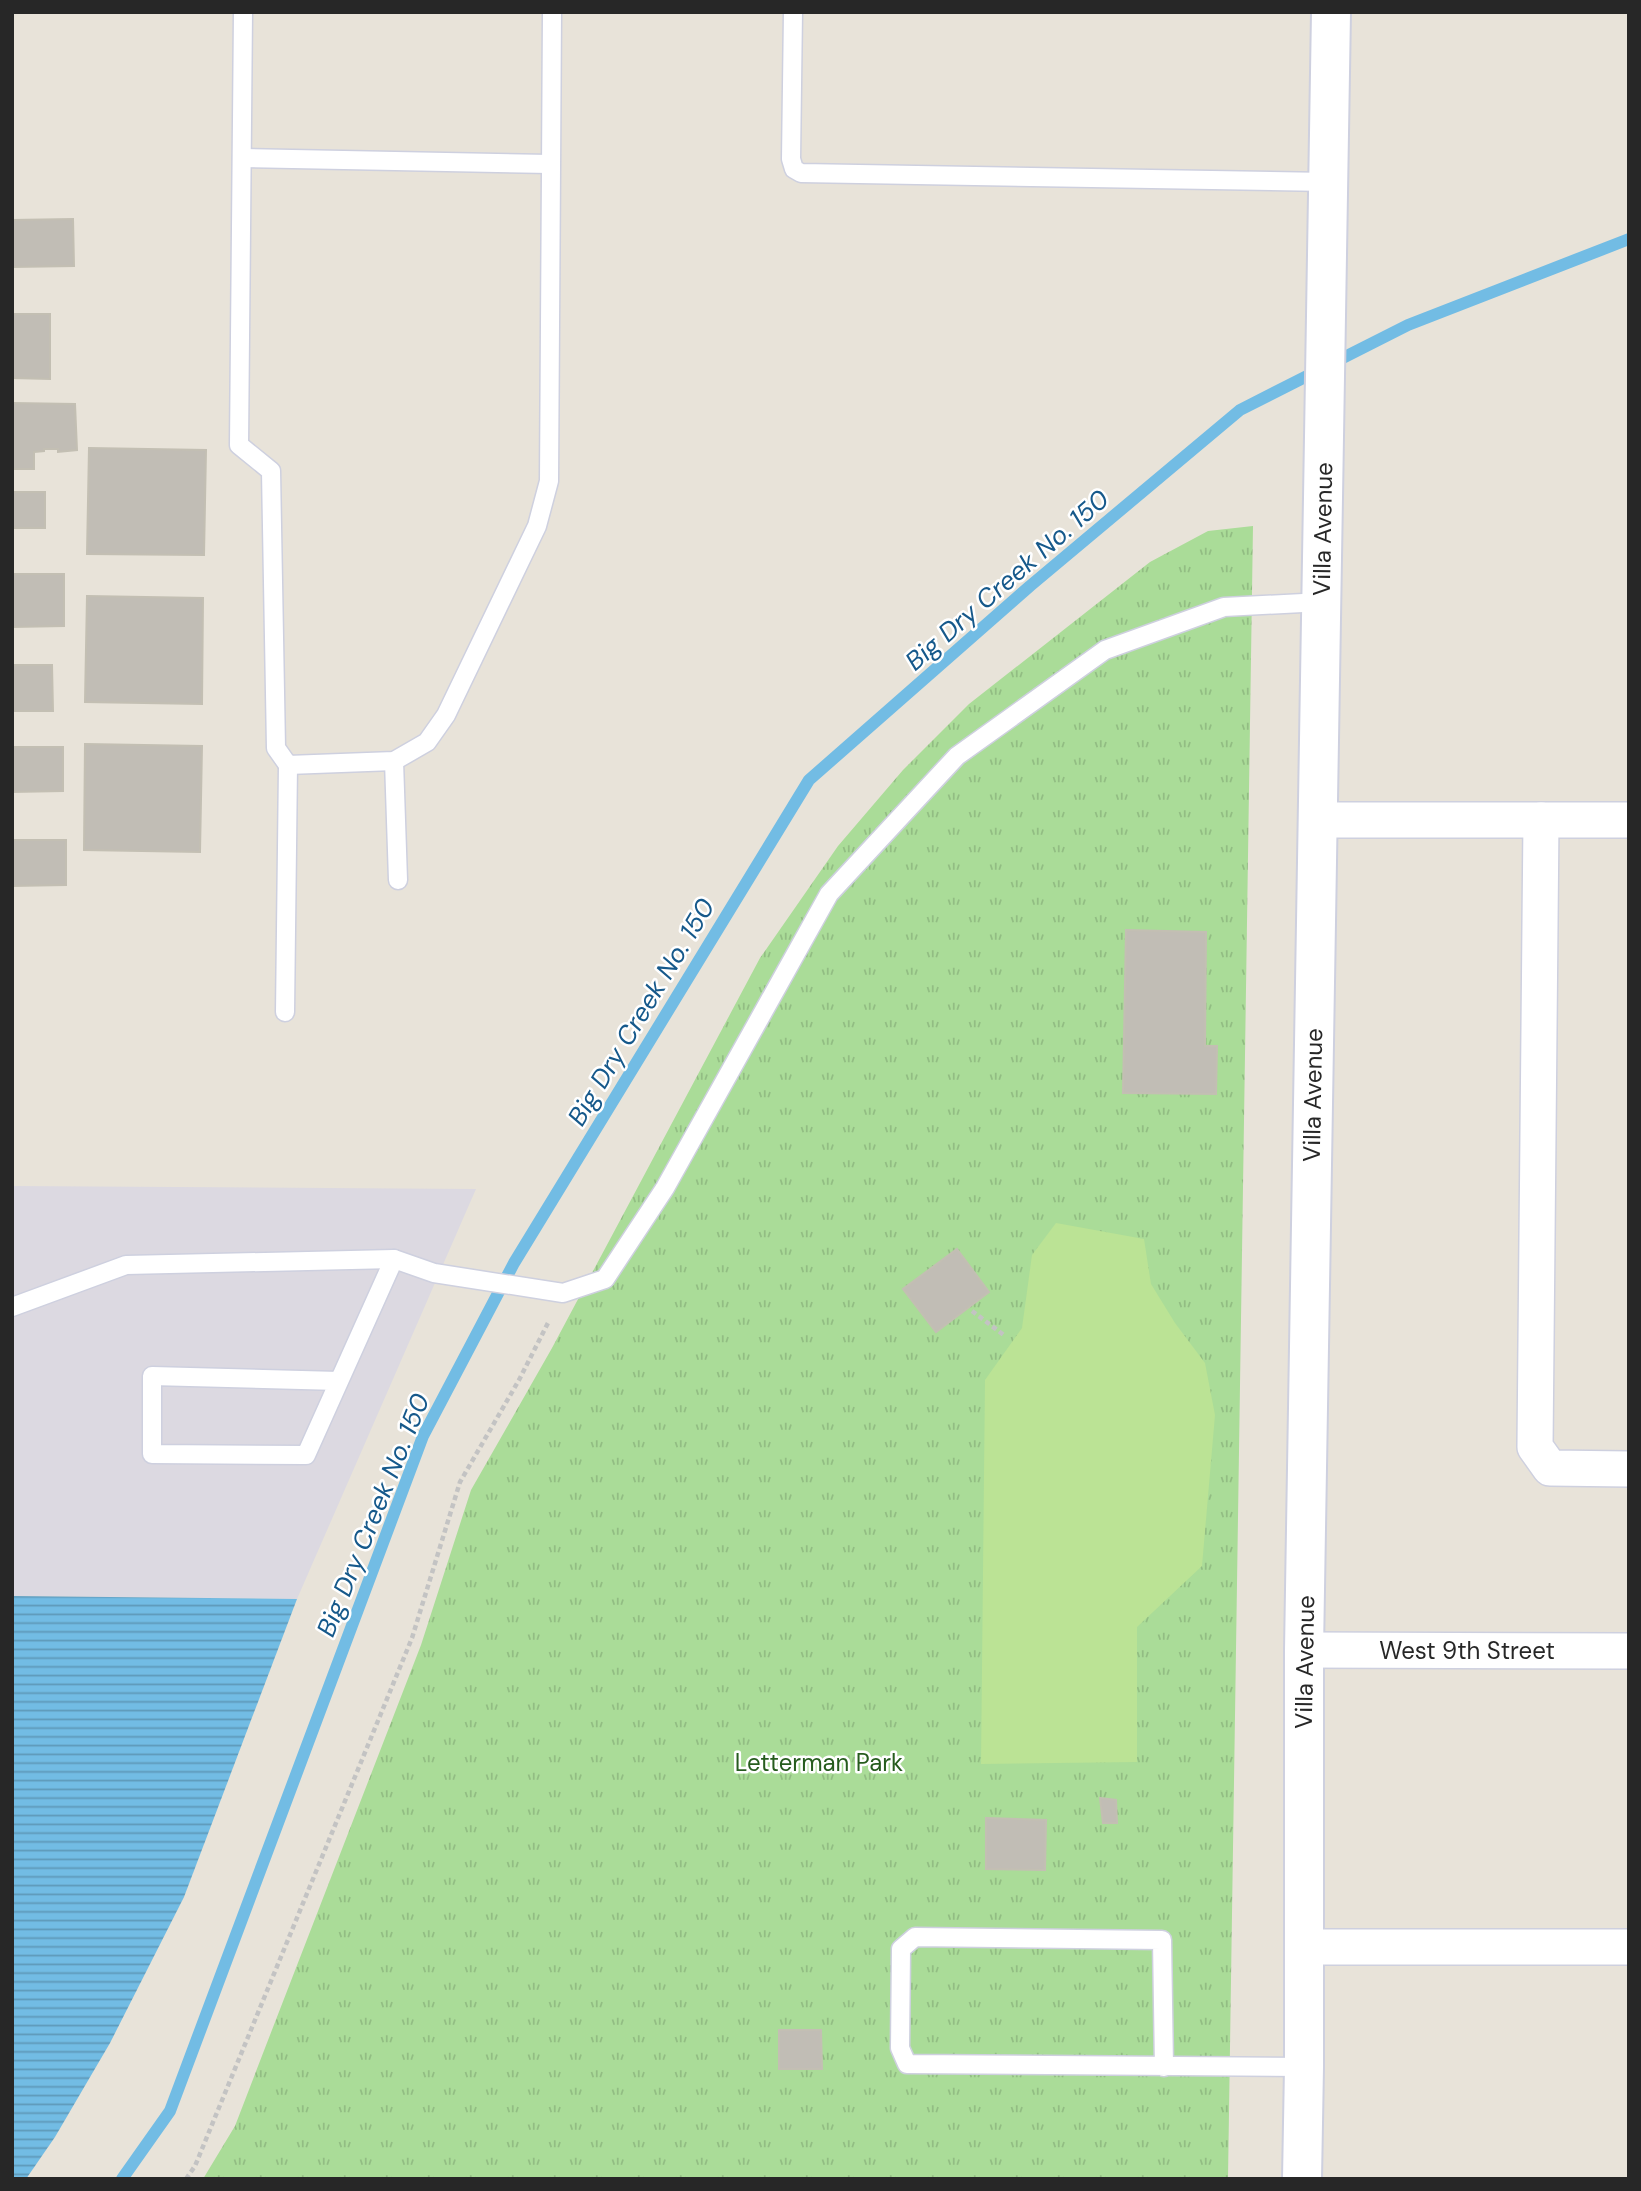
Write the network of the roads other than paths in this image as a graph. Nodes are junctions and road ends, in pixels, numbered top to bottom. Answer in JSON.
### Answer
{"nodes":[{"id":1,"x":243,"y":12,"type":"edge"},
{"id":2,"x":552,"y":12,"type":"edge"},
{"id":3,"x":793,"y":12,"type":"edge"},
{"id":4,"x":1331,"y":12,"type":"edge"},
{"id":5,"x":242,"y":158,"type":"junction"},
{"id":6,"x":550,"y":164,"type":"junction"},
{"id":7,"x":1329,"y":182,"type":"junction"},
{"id":8,"x":1322,"y":602,"type":"junction"},
{"id":9,"x":394,"y":761,"type":"junction"},
{"id":10,"x":288,"y":765,"type":"junction"},
{"id":11,"x":1318,"y":820,"type":"junction"},
{"id":12,"x":1541,"y":820,"type":"junction"},
{"id":13,"x":1629,"y":820,"type":"edge"},
{"id":14,"x":398,"y":880,"type":"dead end"},
{"id":15,"x":285,"y":1012,"type":"dead end"},
{"id":16,"x":394,"y":1259,"type":"junction"},
{"id":17,"x":12,"y":1307,"type":"edge"},
{"id":18,"x":339,"y":1381,"type":"junction"},
{"id":19,"x":1629,"y":1469,"type":"edge"},
{"id":20,"x":1304,"y":1650,"type":"junction"},
{"id":21,"x":1629,"y":1651,"type":"edge"},
{"id":22,"x":1303,"y":1947,"type":"junction"},
{"id":23,"x":1629,"y":1947,"type":"edge"},
{"id":24,"x":1164,"y":2067,"type":"junction"},
{"id":25,"x":1304,"y":2067,"type":"junction"},
{"id":26,"x":1301,"y":2179,"type":"edge"}],
"edges":[{"from":1,"to":5,"type":"lane"},
{"from":2,"to":6,"type":"lane"},
{"from":3,"to":7,"type":"lane"},
{"from":4,"to":7,"type":"main road","name":"Villa Avenue"},
{"from":5,"to":6,"type":"lane"},
{"from":5,"to":10,"type":"lane"},
{"from":6,"to":9,"type":"lane"},
{"from":7,"to":8,"type":"main road","name":"Villa Avenue"},
{"from":8,"to":11,"type":"main road","name":"Villa Avenue"},
{"from":8,"to":16,"type":"lane"},
{"from":9,"to":10,"type":"lane"},
{"from":9,"to":14,"type":"lane"},
{"from":10,"to":15,"type":"lane"},
{"from":11,"to":12,"type":"street"},
{"from":11,"to":20,"type":"main road","name":"Villa Avenue"},
{"from":12,"to":13,"type":"street"},
{"from":12,"to":19,"type":"street"},
{"from":16,"to":17,"type":"lane"},
{"from":16,"to":18,"type":"lane"},
{"from":18,"to":18,"type":"lane"},
{"from":20,"to":21,"type":"street","name":"West 9th Street"},
{"from":20,"to":22,"type":"main road","name":"Villa Avenue"},
{"from":22,"to":23,"type":"street"},
{"from":22,"to":25,"type":"main road","name":"Villa Avenue"},
{"from":24,"to":24,"type":"lane"},
{"from":24,"to":25,"type":"lane"},
{"from":25,"to":26,"type":"main road","name":"Villa Avenue"}]}
